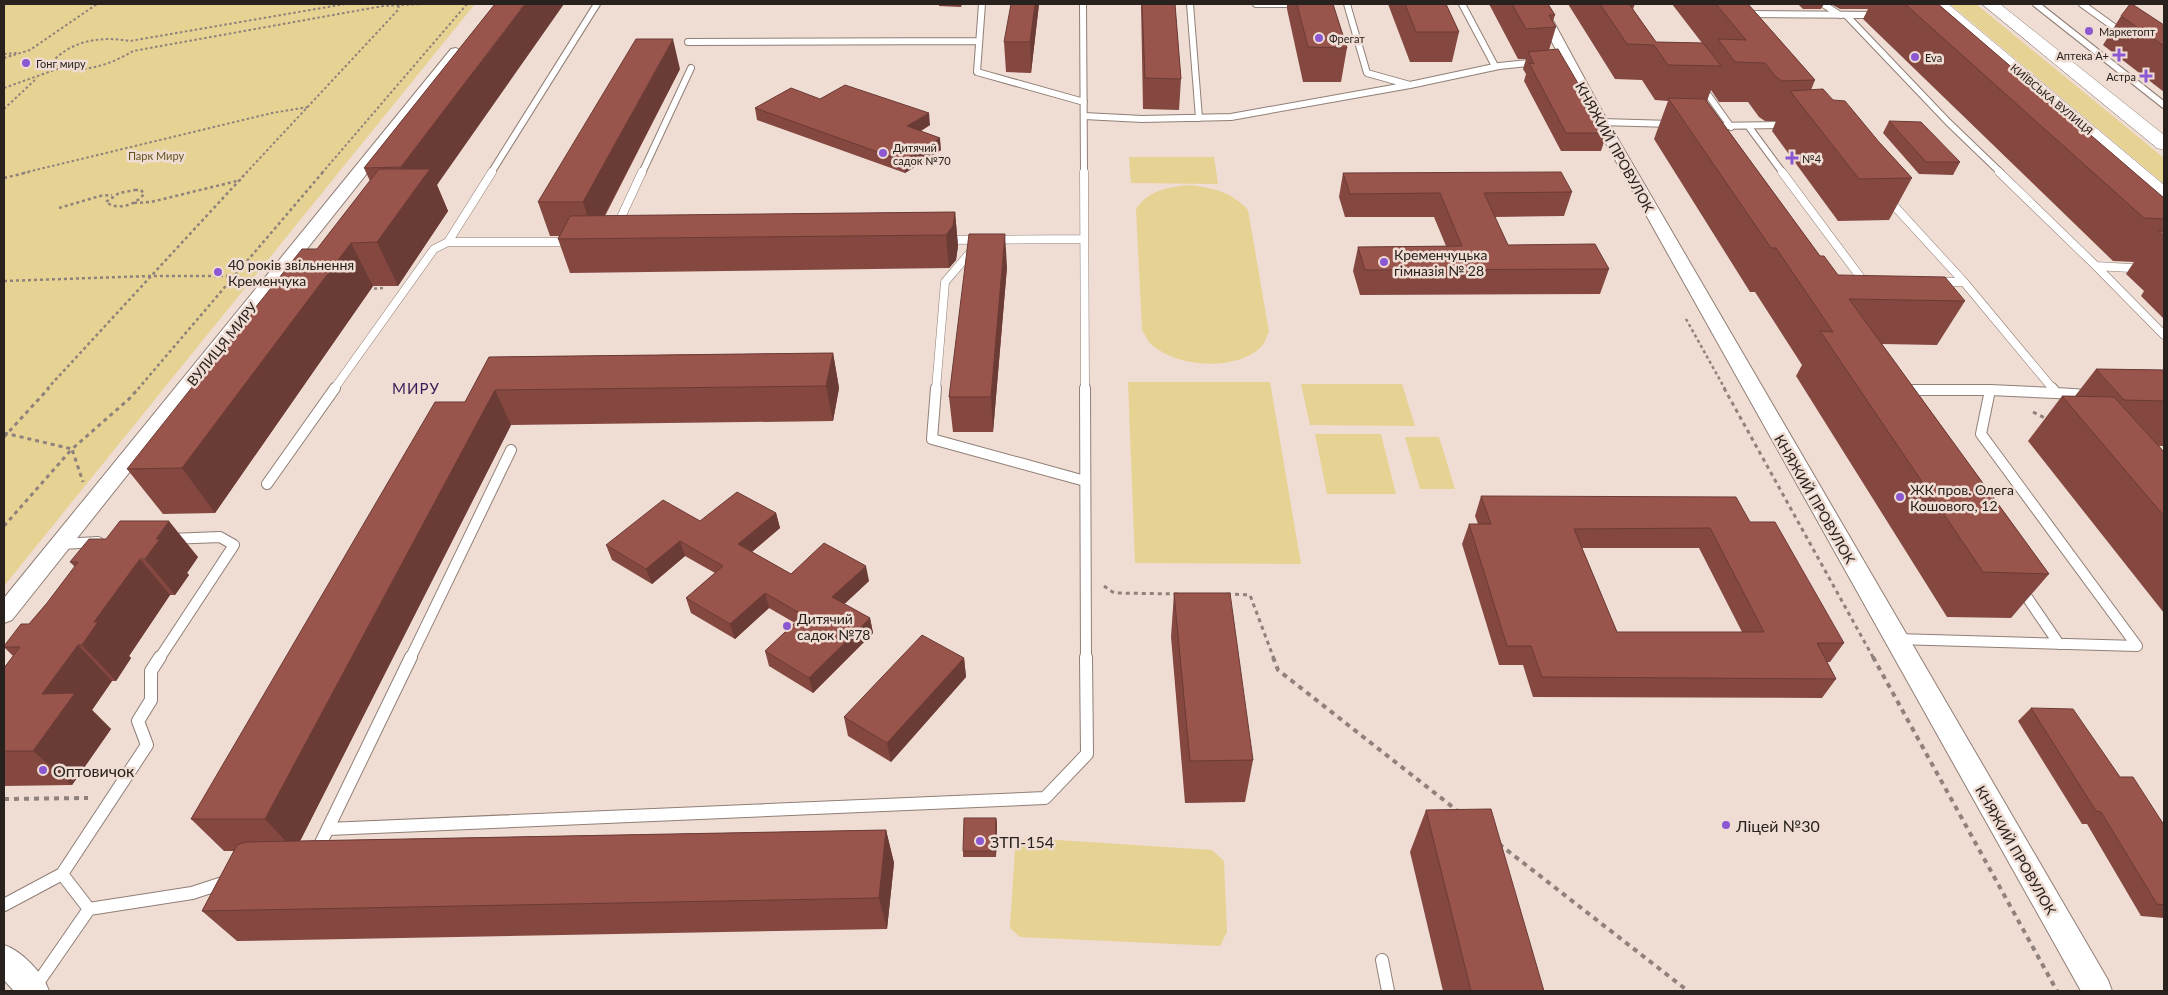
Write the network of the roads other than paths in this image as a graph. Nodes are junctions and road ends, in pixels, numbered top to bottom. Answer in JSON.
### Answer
{"nodes":[{"id":1,"x":598,"y":4,"type":"edge"},
{"id":2,"x":982,"y":4,"type":"edge"},
{"id":3,"x":1083,"y":4,"type":"edge"},
{"id":4,"x":1190,"y":4,"type":"edge"},
{"id":5,"x":1256,"y":4,"type":"edge"},
{"id":6,"x":1296,"y":4,"type":"edge"},
{"id":7,"x":1347,"y":4,"type":"edge"},
{"id":8,"x":1462,"y":4,"type":"edge"},
{"id":9,"x":1538,"y":4,"type":"edge"},
{"id":10,"x":1823,"y":4,"type":"edge"},
{"id":11,"x":1990,"y":4,"type":"edge"},
{"id":12,"x":2036,"y":4,"type":"edge"},
{"id":13,"x":2082,"y":4,"type":"edge"},
{"id":14,"x":1944,"y":11,"type":"edge"},
{"id":15,"x":1735,"y":14,"type":"edge"},
{"id":16,"x":1843,"y":15,"type":"junction"},
{"id":17,"x":1885,"y":15,"type":"dead end"},
{"id":18,"x":466,"y":41,"type":"edge"},
{"id":19,"x":979,"y":41,"type":"junction"},
{"id":20,"x":2134,"y":41,"type":"edge"},
{"id":21,"x":688,"y":42,"type":"dead end"},
{"id":22,"x":1557,"y":61,"type":"junction"},
{"id":23,"x":1496,"y":66,"type":"junction"},
{"id":24,"x":691,"y":68,"type":"dead end"},
{"id":25,"x":1698,"y":80,"type":"edge"},
{"id":26,"x":1410,"y":85,"type":"junction"},
{"id":27,"x":1084,"y":102,"type":"junction"},
{"id":28,"x":2164,"y":105,"type":"edge"},
{"id":29,"x":1084,"y":116,"type":"junction"},
{"id":30,"x":1199,"y":118,"type":"junction"},
{"id":31,"x":1600,"y":122,"type":"junction"},
{"id":32,"x":1684,"y":125,"type":"edge"},
{"id":33,"x":1793,"y":125,"type":"dead end"},
{"id":34,"x":1731,"y":127,"type":"junction"},
{"id":35,"x":1749,"y":127,"type":"junction"},
{"id":36,"x":1708,"y":133,"type":"edge"},
{"id":37,"x":2164,"y":144,"type":"edge"},
{"id":38,"x":1879,"y":189,"type":"edge"},
{"id":39,"x":2164,"y":195,"type":"edge"},
{"id":40,"x":613,"y":234,"type":"edge"},
{"id":41,"x":1083,"y":239,"type":"junction"},
{"id":42,"x":932,"y":240,"type":"edge"},
{"id":43,"x":981,"y":240,"type":"junction"},
{"id":44,"x":448,"y":242,"type":"junction"},
{"id":45,"x":583,"y":242,"type":"edge"},
{"id":46,"x":2096,"y":266,"type":"junction"},
{"id":47,"x":2164,"y":270,"type":"edge"},
{"id":48,"x":1873,"y":282,"type":"edge"},
{"id":49,"x":1928,"y":282,"type":"edge"},
{"id":50,"x":1964,"y":282,"type":"junction"},
{"id":51,"x":2164,"y":335,"type":"edge"},
{"id":52,"x":1894,"y":390,"type":"edge"},
{"id":53,"x":1990,"y":390,"type":"junction"},
{"id":54,"x":2056,"y":393,"type":"junction"},
{"id":55,"x":2095,"y":395,"type":"edge"},
{"id":56,"x":512,"y":450,"type":"dead end"},
{"id":57,"x":1085,"y":481,"type":"junction"},
{"id":58,"x":267,"y":484,"type":"dead end"},
{"id":59,"x":154,"y":540,"type":"edge"},
{"id":60,"x":106,"y":542,"type":"edge"},
{"id":61,"x":61,"y":544,"type":"junction"},
{"id":62,"x":2014,"y":578,"type":"edge"},
{"id":63,"x":4,"y":614,"type":"edge"},
{"id":64,"x":1895,"y":639,"type":"junction"},
{"id":65,"x":2060,"y":644,"type":"junction"},
{"id":66,"x":328,"y":829,"type":"junction"},
{"id":67,"x":307,"y":856,"type":"edge"},
{"id":68,"x":62,"y":874,"type":"junction"},
{"id":69,"x":236,"y":878,"type":"edge"},
{"id":70,"x":4,"y":905,"type":"edge"},
{"id":71,"x":89,"y":909,"type":"junction"},
{"id":72,"x":4,"y":959,"type":"edge"},
{"id":73,"x":1382,"y":960,"type":"dead end"},
{"id":74,"x":33,"y":990,"type":"edge"},
{"id":75,"x":1388,"y":991,"type":"edge"},
{"id":76,"x":2097,"y":991,"type":"edge"}],
"edges":[{"from":1,"to":44,"type":"lane"},
{"from":2,"to":19,"type":"lane"},
{"from":3,"to":27,"type":"lane"},
{"from":4,"to":30,"type":"lane"},
{"from":5,"to":6,"type":"lane"},
{"from":7,"to":26,"type":"lane"},
{"from":8,"to":23,"type":"lane"},
{"from":9,"to":22,"type":"street","name":"КНЯЖИЙ ПРОВУЛОК"},
{"from":10,"to":16,"type":"lane"},
{"from":11,"to":37,"type":"main road"},
{"from":12,"to":28,"type":"lane"},
{"from":13,"to":20,"type":"lane"},
{"from":14,"to":39,"type":"main road","name":"КИЇВСЬКА ВУЛИЦЯ"},
{"from":15,"to":16,"type":"lane"},
{"from":16,"to":17,"type":"lane"},
{"from":16,"to":46,"type":"lane"},
{"from":18,"to":61,"type":"street","name":"ВУЛИЦЯ МИРУ"},
{"from":19,"to":21,"type":"lane"},
{"from":19,"to":27,"type":"lane"},
{"from":22,"to":23,"type":"lane"},
{"from":22,"to":31,"type":"street","name":"КНЯЖИЙ ПРОВУЛОК"},
{"from":23,"to":26,"type":"lane"},
{"from":24,"to":40,"type":"lane"},
{"from":25,"to":34,"type":"lane"},
{"from":26,"to":30,"type":"lane"},
{"from":27,"to":29,"type":"lane"},
{"from":29,"to":30,"type":"lane"},
{"from":29,"to":41,"type":"lane"},
{"from":31,"to":32,"type":"lane"},
{"from":31,"to":64,"type":"street","name":"КНЯЖИЙ ПРОВУЛОК"},
{"from":33,"to":35,"type":"lane"},
{"from":34,"to":35,"type":"lane"},
{"from":34,"to":36,"type":"lane"},
{"from":35,"to":48,"type":"lane"},
{"from":38,"to":50,"type":"lane"},
{"from":41,"to":43,"type":"lane"},
{"from":41,"to":57,"type":"lane"},
{"from":42,"to":43,"type":"lane"},
{"from":43,"to":57,"type":"lane"},
{"from":44,"to":45,"type":"lane"},
{"from":44,"to":58,"type":"lane"},
{"from":46,"to":47,"type":"lane"},
{"from":46,"to":51,"type":"lane"},
{"from":49,"to":50,"type":"lane"},
{"from":50,"to":54,"type":"lane"},
{"from":52,"to":53,"type":"lane"},
{"from":53,"to":54,"type":"lane"},
{"from":53,"to":65,"type":"lane"},
{"from":54,"to":55,"type":"lane"},
{"from":56,"to":66,"type":"lane"},
{"from":57,"to":66,"type":"lane"},
{"from":59,"to":68,"type":"lane"},
{"from":60,"to":61,"type":"lane"},
{"from":61,"to":63,"type":"street","name":"ВУЛИЦЯ МИРУ"},
{"from":62,"to":65,"type":"lane"},
{"from":64,"to":65,"type":"lane"},
{"from":64,"to":76,"type":"street","name":"КНЯЖИЙ ПРОВУЛОК"},
{"from":66,"to":67,"type":"lane"},
{"from":68,"to":70,"type":"lane"},
{"from":68,"to":71,"type":"lane"},
{"from":69,"to":71,"type":"lane"},
{"from":71,"to":74,"type":"lane"},
{"from":72,"to":74,"type":"street"},
{"from":73,"to":75,"type":"lane"}]}
